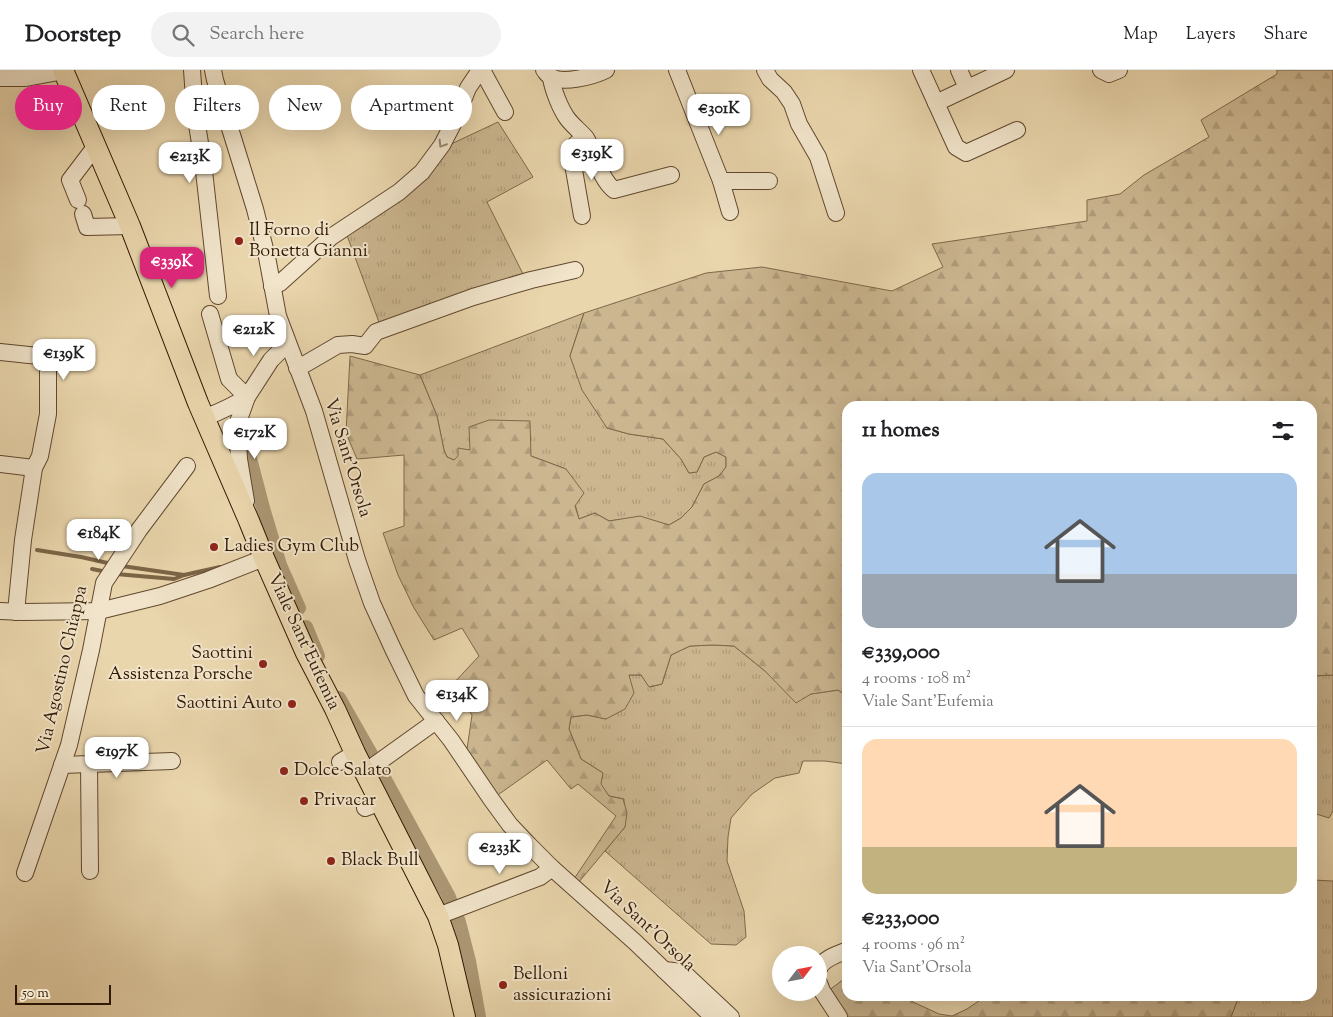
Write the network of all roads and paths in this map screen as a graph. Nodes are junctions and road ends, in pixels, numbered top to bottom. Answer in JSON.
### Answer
{"nodes":[{"id":1,"x":192,"y":70,"type":"edge"},
{"id":2,"x":213,"y":70,"type":"edge"},
{"id":3,"x":481,"y":70,"type":"edge"},
{"id":4,"x":606,"y":70,"type":"edge"},
{"id":5,"x":677,"y":70,"type":"edge"},
{"id":6,"x":765,"y":70,"type":"edge"},
{"id":7,"x":921,"y":70,"type":"edge"},
{"id":8,"x":959,"y":70,"type":"edge"},
{"id":9,"x":1006,"y":70,"type":"edge"},
{"id":10,"x":1101,"y":70,"type":"edge"},
{"id":11,"x":1119,"y":70,"type":"edge"},
{"id":12,"x":64,"y":71,"type":"edge"},
{"id":13,"x":547,"y":74,"type":"edge"},
{"id":14,"x":0,"y":78,"type":"edge"},
{"id":15,"x":967,"y":88,"type":"junction"},
{"id":16,"x":936,"y":103,"type":"junction"},
{"id":17,"x":505,"y":112,"type":"dead end"},
{"id":18,"x":1017,"y":130,"type":"dead end"},
{"id":19,"x":585,"y":138,"type":"junction"},
{"id":20,"x":95,"y":147,"type":"junction"},
{"id":21,"x":671,"y":175,"type":"dead end"},
{"id":22,"x":769,"y":181,"type":"dead end"},
{"id":23,"x":721,"y":182,"type":"junction"},
{"id":24,"x":730,"y":212,"type":"dead end"},
{"id":25,"x":836,"y":213,"type":"dead end"},
{"id":26,"x":582,"y":216,"type":"dead end"},
{"id":27,"x":130,"y":226,"type":"junction"},
{"id":28,"x":575,"y":270,"type":"dead end"},
{"id":29,"x":272,"y":286,"type":"junction"},
{"id":30,"x":218,"y":296,"type":"dead end"},
{"id":31,"x":210,"y":314,"type":"dead end"},
{"id":32,"x":289,"y":347,"type":"junction"},
{"id":33,"x":0,"y":352,"type":"edge"},
{"id":34,"x":297,"y":368,"type":"junction"},
{"id":35,"x":247,"y":397,"type":"junction"},
{"id":36,"x":204,"y":418,"type":"junction"},
{"id":37,"x":0,"y":464,"type":"edge"},
{"id":38,"x":188,"y":466,"type":"dead end"},
{"id":39,"x":34,"y":468,"type":"junction"},
{"id":40,"x":249,"y":520,"type":"junction"},
{"id":41,"x":264,"y":558,"type":"junction"},
{"id":42,"x":8,"y":611,"type":"edge"},
{"id":43,"x":99,"y":611,"type":"junction"},
{"id":44,"x":436,"y":721,"type":"junction"},
{"id":45,"x":172,"y":761,"type":"dead end"},
{"id":46,"x":62,"y":764,"type":"junction"},
{"id":47,"x":89,"y":764,"type":"junction"},
{"id":48,"x":374,"y":766,"type":"junction"},
{"id":49,"x":552,"y":868,"type":"junction"},
{"id":50,"x":90,"y":870,"type":"dead end"},
{"id":51,"x":25,"y":873,"type":"dead end"},
{"id":52,"x":442,"y":915,"type":"junction"},
{"id":53,"x":842,"y":953,"type":"edge"},
{"id":54,"x":828,"y":960,"type":"edge"},
{"id":55,"x":664,"y":970,"type":"junction"},
{"id":56,"x":828,"y":1000,"type":"edge"},
{"id":57,"x":465,"y":1017,"type":"edge"},
{"id":58,"x":713,"y":1017,"type":"edge"},
{"id":59,"x":731,"y":1017,"type":"edge"},
{"id":60,"x":839,"y":1017,"type":"edge"}],
"edges":[{"from":1,"to":30,"type":"street"},
{"from":2,"to":29,"type":"street","name":"Via Sant'Orsola"},
{"from":3,"to":17,"type":"street"},
{"from":3,"to":29,"type":"street","one_way":true},
{"from":4,"to":13,"type":"street"},
{"from":5,"to":23,"type":"street"},
{"from":6,"to":25,"type":"street"},
{"from":7,"to":16,"type":"street"},
{"from":8,"to":15,"type":"street"},
{"from":9,"to":15,"type":"street"},
{"from":10,"to":11,"type":"street"},
{"from":12,"to":14,"type":"street"},
{"from":12,"to":20,"type":"main road","name":"Viale Sant'Eufemia"},
{"from":13,"to":19,"type":"street"},
{"from":15,"to":16,"type":"street"},
{"from":16,"to":18,"type":"street"},
{"from":19,"to":21,"type":"street"},
{"from":19,"to":26,"type":"street"},
{"from":20,"to":27,"type":"main road","name":"Viale Sant'Eufemia"},
{"from":20,"to":27,"type":"street"},
{"from":22,"to":23,"type":"street"},
{"from":23,"to":24,"type":"street"},
{"from":27,"to":36,"type":"main road","name":"Viale Sant'Eufemia"},
{"from":28,"to":34,"type":"street"},
{"from":29,"to":32,"type":"street","name":"Via Sant'Orsola"},
{"from":31,"to":35,"type":"street"},
{"from":32,"to":34,"type":"street","name":"Via Sant'Orsola"},
{"from":32,"to":35,"type":"street"},
{"from":33,"to":39,"type":"street"},
{"from":34,"to":44,"type":"street","name":"Via Sant'Orsola"},
{"from":35,"to":36,"type":"street"},
{"from":35,"to":40,"type":"street"},
{"from":36,"to":40,"type":"main road","name":"Viale Sant'Eufemia"},
{"from":37,"to":39,"type":"street"},
{"from":38,"to":43,"type":"street","name":"Via Agostino Chiappa"},
{"from":39,"to":42,"type":"street"},
{"from":40,"to":41,"type":"main road","name":"Viale Sant'Eufemia"},
{"from":41,"to":43,"type":"street"},
{"from":41,"to":48,"type":"main road","name":"Viale Sant'Eufemia"},
{"from":42,"to":43,"type":"street"},
{"from":43,"to":46,"type":"street","name":"Via Agostino Chiappa"},
{"from":44,"to":48,"type":"street"},
{"from":44,"to":49,"type":"street","name":"Via Sant'Orsola"},
{"from":45,"to":47,"type":"street"},
{"from":46,"to":47,"type":"street"},
{"from":46,"to":51,"type":"street","name":"Via Agostino Chiappa"},
{"from":47,"to":50,"type":"street"},
{"from":48,"to":52,"type":"main road","name":"Viale Sant'Eufemia"},
{"from":49,"to":52,"type":"street"},
{"from":49,"to":55,"type":"street","name":"Via Sant'Orsola"},
{"from":52,"to":57,"type":"main road","name":"Viale Sant'Eufemia"},
{"from":53,"to":54,"type":"street"},
{"from":55,"to":58,"type":"street","name":"Via Sant'Orsola"},
{"from":55,"to":59,"type":"street"},
{"from":56,"to":60,"type":"street"}]}
